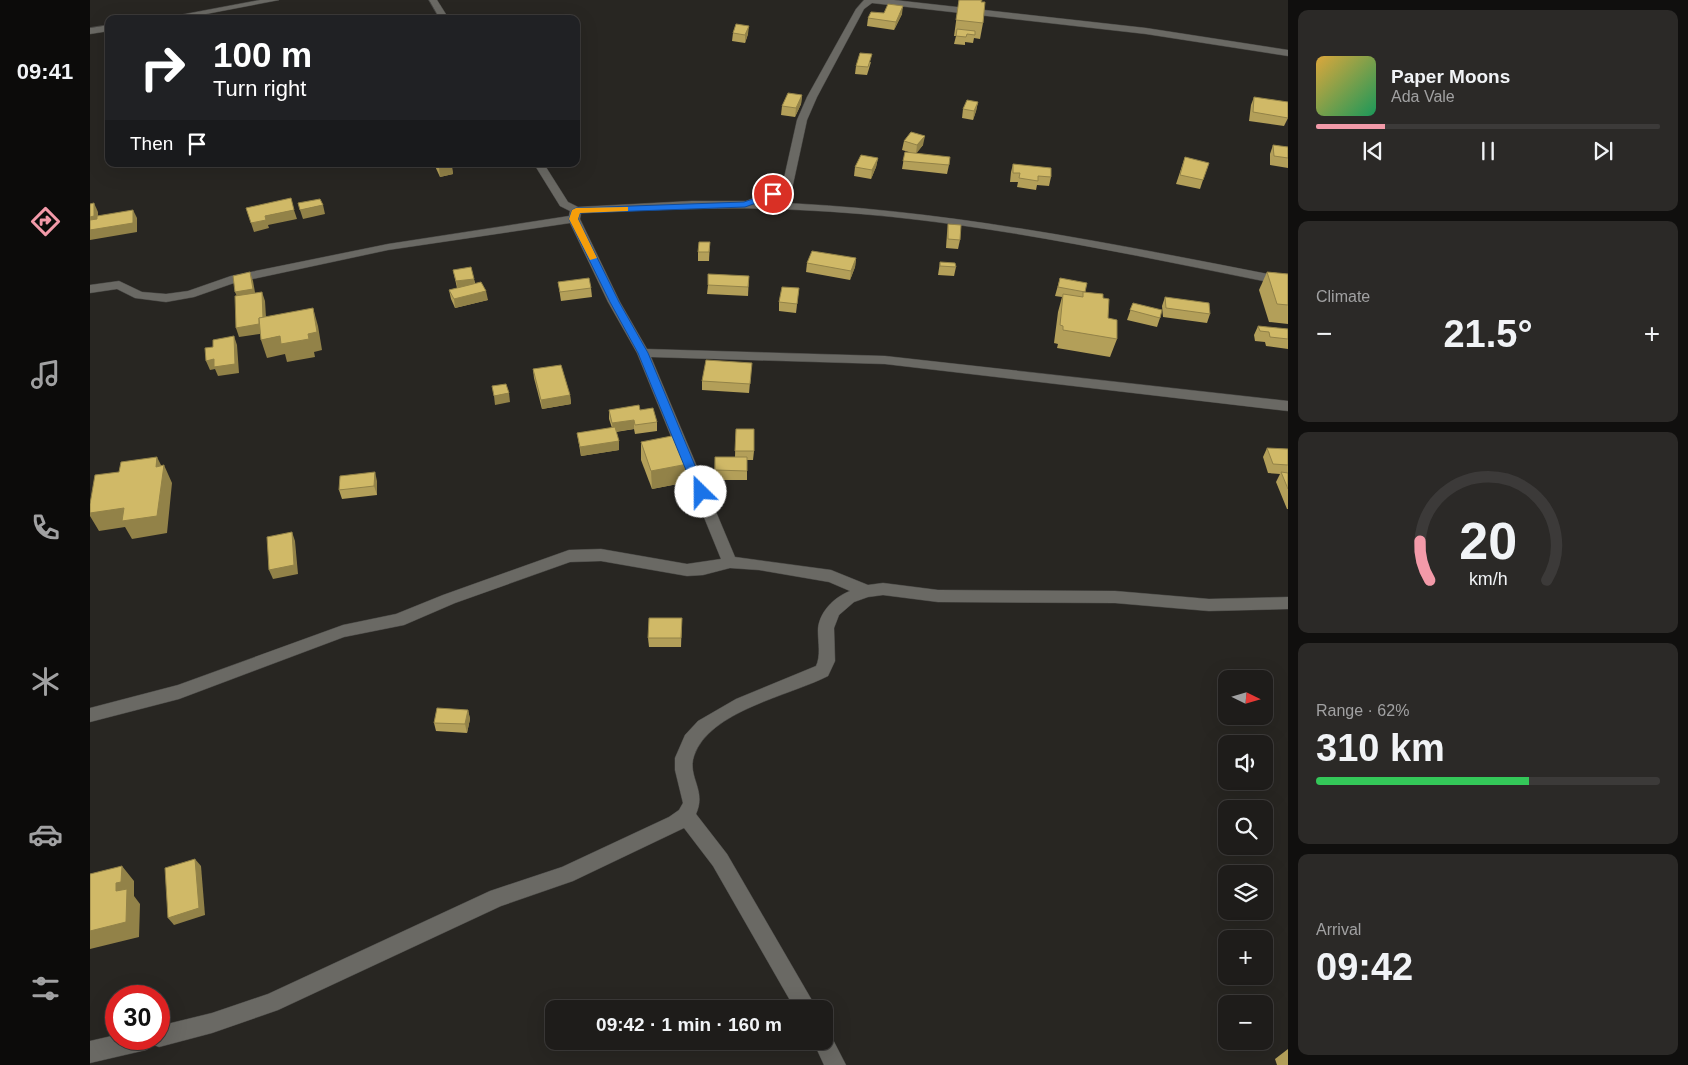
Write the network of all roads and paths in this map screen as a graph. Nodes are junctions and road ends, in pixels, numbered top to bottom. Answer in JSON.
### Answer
{"nodes":[{"id":1,"x":275,"y":0,"type":"edge"},
{"id":2,"x":433,"y":0,"type":"edge"},
{"id":3,"x":871,"y":0,"type":"edge"},
{"id":4,"x":259,"y":1,"type":"edge"},
{"id":5,"x":914,"y":2,"type":"edge"},
{"id":6,"x":184,"y":15,"type":"edge"},
{"id":7,"x":443,"y":15,"type":"edge"},
{"id":8,"x":105,"y":29,"type":"edge"},
{"id":9,"x":90,"y":31,"type":"edge"},
{"id":10,"x":1288,"y":53,"type":"edge"},
{"id":11,"x":541,"y":167,"type":"edge"},
{"id":12,"x":787,"y":189,"type":"junction"},
{"id":13,"x":745,"y":205,"type":"junction"},
{"id":14,"x":804,"y":208,"type":"junction"},
{"id":15,"x":575,"y":215,"type":"junction"},
{"id":16,"x":1288,"y":282,"type":"edge"},
{"id":17,"x":90,"y":289,"type":"edge"},
{"id":18,"x":643,"y":353,"type":"junction"},
{"id":19,"x":1288,"y":406,"type":"edge"},
{"id":20,"x":730,"y":562,"type":"junction"},
{"id":21,"x":867,"y":591,"type":"junction"},
{"id":22,"x":1288,"y":604,"type":"edge"},
{"id":23,"x":90,"y":715,"type":"edge"},
{"id":24,"x":686,"y":816,"type":"junction"},
{"id":25,"x":802,"y":1000,"type":"edge"},
{"id":26,"x":170,"y":1033,"type":"edge"},
{"id":27,"x":105,"y":1049,"type":"edge"},
{"id":28,"x":828,"y":1050,"type":"edge"},
{"id":29,"x":90,"y":1052,"type":"edge"},
{"id":30,"x":835,"y":1065,"type":"edge"}],
"edges":[{"from":1,"to":4,"type":"street"},
{"from":2,"to":7,"type":"street"},
{"from":3,"to":5,"type":"street"},
{"from":3,"to":12,"type":"street"},
{"from":4,"to":6,"type":"street"},
{"from":5,"to":10,"type":"street"},
{"from":8,"to":9,"type":"street"},
{"from":11,"to":15,"type":"street"},
{"from":12,"to":13,"type":"street"},
{"from":12,"to":14,"type":"street"},
{"from":13,"to":14,"type":"street"},
{"from":13,"to":15,"type":"street"},
{"from":14,"to":16,"type":"street"},
{"from":15,"to":17,"type":"street"},
{"from":15,"to":18,"type":"street"},
{"from":18,"to":19,"type":"street"},
{"from":18,"to":20,"type":"street"},
{"from":20,"to":21,"type":"street"},
{"from":20,"to":23,"type":"street"},
{"from":21,"to":22,"type":"street"},
{"from":21,"to":24,"type":"street"},
{"from":24,"to":25,"type":"street"},
{"from":24,"to":26,"type":"street"},
{"from":27,"to":29,"type":"street"},
{"from":28,"to":30,"type":"street"}]}
